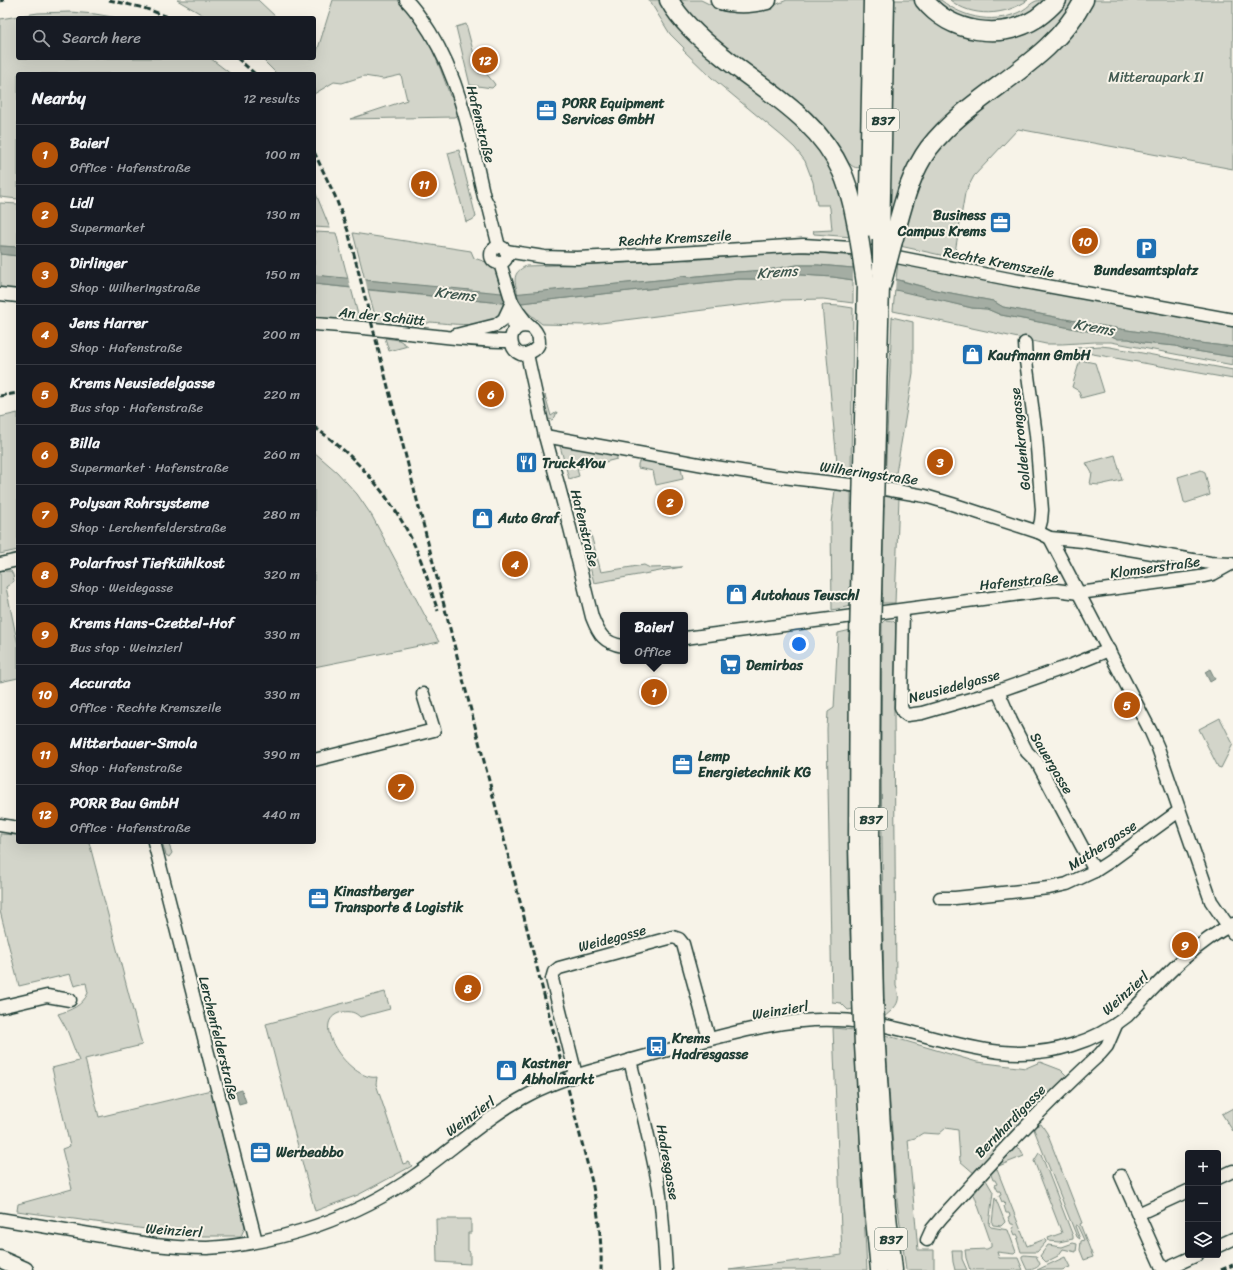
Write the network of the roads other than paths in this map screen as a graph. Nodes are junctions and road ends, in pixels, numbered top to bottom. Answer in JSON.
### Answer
{"nodes":[{"id":1,"x":406,"y":0,"type":"edge"},
{"id":2,"x":669,"y":0,"type":"edge"},
{"id":3,"x":720,"y":0,"type":"edge"},
{"id":4,"x":767,"y":0,"type":"edge"},
{"id":5,"x":872,"y":0,"type":"edge"},
{"id":6,"x":886,"y":0,"type":"edge"},
{"id":7,"x":924,"y":0,"type":"edge"},
{"id":8,"x":1057,"y":0,"type":"edge"},
{"id":9,"x":1084,"y":0,"type":"edge"},
{"id":10,"x":875,"y":239,"type":"junction"},
{"id":11,"x":501,"y":257,"type":"junction"},
{"id":12,"x":874,"y":285,"type":"junction"},
{"id":13,"x":0,"y":294,"type":"edge"},
{"id":14,"x":16,"y":296,"type":"edge"},
{"id":15,"x":512,"y":302,"type":"junction"},
{"id":16,"x":1233,"y":320,"type":"edge"},
{"id":17,"x":316,"y":324,"type":"edge"},
{"id":18,"x":530,"y":326,"type":"junction"},
{"id":19,"x":512,"y":332,"type":"junction"},
{"id":20,"x":447,"y":338,"type":"junction"},
{"id":21,"x":1025,"y":343,"type":"dead end"},
{"id":22,"x":527,"y":354,"type":"junction"},
{"id":23,"x":545,"y":436,"type":"junction"},
{"id":24,"x":1038,"y":532,"type":"junction"},
{"id":25,"x":1050,"y":538,"type":"junction"},
{"id":26,"x":16,"y":560,"type":"edge"},
{"id":27,"x":0,"y":564,"type":"edge"},
{"id":28,"x":1232,"y":564,"type":"edge"},
{"id":29,"x":1079,"y":593,"type":"junction"},
{"id":30,"x":903,"y":610,"type":"junction"},
{"id":31,"x":688,"y":638,"type":"edge"},
{"id":32,"x":620,"y":646,"type":"edge"},
{"id":33,"x":1109,"y":650,"type":"junction"},
{"id":34,"x":998,"y":691,"type":"junction"},
{"id":35,"x":423,"y":694,"type":"dead end"},
{"id":36,"x":316,"y":760,"type":"edge"},
{"id":37,"x":1179,"y":811,"type":"junction"},
{"id":38,"x":0,"y":825,"type":"edge"},
{"id":39,"x":16,"y":828,"type":"edge"},
{"id":40,"x":155,"y":844,"type":"edge"},
{"id":41,"x":1095,"y":870,"type":"junction"},
{"id":42,"x":940,"y":898,"type":"dead end"},
{"id":43,"x":1231,"y":928,"type":"edge"},
{"id":44,"x":70,"y":1000,"type":"dead end"},
{"id":45,"x":0,"y":1007,"type":"edge"},
{"id":46,"x":1116,"y":1025,"type":"junction"},
{"id":47,"x":709,"y":1039,"type":"junction"},
{"id":48,"x":870,"y":1046,"type":"junction"},
{"id":49,"x":630,"y":1060,"type":"junction"},
{"id":50,"x":576,"y":1075,"type":"junction"},
{"id":51,"x":1233,"y":1171,"type":"edge"},
{"id":52,"x":1121,"y":1176,"type":"dead end"},
{"id":53,"x":1221,"y":1177,"type":"edge"},
{"id":54,"x":1185,"y":1193,"type":"edge"},
{"id":55,"x":1138,"y":1214,"type":"junction"},
{"id":56,"x":0,"y":1219,"type":"edge"},
{"id":57,"x":1233,"y":1239,"type":"edge"},
{"id":58,"x":927,"y":1240,"type":"dead end"},
{"id":59,"x":256,"y":1241,"type":"junction"},
{"id":60,"x":1221,"y":1245,"type":"edge"},
{"id":61,"x":1190,"y":1258,"type":"edge"},
{"id":62,"x":0,"y":1259,"type":"edge"},
{"id":63,"x":25,"y":1270,"type":"edge"},
{"id":64,"x":666,"y":1270,"type":"edge"},
{"id":65,"x":879,"y":1270,"type":"edge"},
{"id":66,"x":894,"y":1270,"type":"edge"},
{"id":67,"x":1164,"y":1270,"type":"edge"}],
"edges":[{"from":1,"to":11,"type":"street","name":"Hafenstraße"},
{"from":2,"to":10,"type":"highway"},
{"from":3,"to":4,"type":"highway"},
{"from":5,"to":10,"type":"main road","number":"B37"},
{"from":6,"to":10,"type":"main road","number":"B37"},
{"from":7,"to":8,"type":"highway"},
{"from":9,"to":10,"type":"highway"},
{"from":10,"to":12,"type":"highway","bridge":true},
{"from":10,"to":12,"type":"highway","bridge":true},
{"from":11,"to":15,"type":"street","name":"Hafenstraße"},
{"from":11,"to":16,"type":"street","name":"Rechte Kremszeile"},
{"from":12,"to":48,"type":"main road","number":"B37","bridge":true},
{"from":13,"to":14,"type":"street"},
{"from":15,"to":18,"type":"street","name":"Hafenstraße"},
{"from":15,"to":19,"type":"street","name":"Hafenstraße"},
{"from":15,"to":20,"type":"street","name":"An der Schütt"},
{"from":17,"to":20,"type":"street","name":"An der Schütt"},
{"from":18,"to":19,"type":"street"},
{"from":18,"to":22,"type":"street","name":"Hafenstraße"},
{"from":19,"to":20,"type":"street","name":"An der Schütt"},
{"from":19,"to":22,"type":"street"},
{"from":21,"to":24,"type":"street","name":"Goldenkrongasse"},
{"from":22,"to":23,"type":"street","name":"Hafenstraße"},
{"from":23,"to":24,"type":"street","name":"Wilheringstraße"},
{"from":23,"to":32,"type":"street","name":"Hafenstraße"},
{"from":24,"to":25,"type":"street","name":"Wilheringstraße"},
{"from":25,"to":28,"type":"street","name":"Wilheringstraße"},
{"from":25,"to":29,"type":"street"},
{"from":26,"to":27,"type":"street"},
{"from":28,"to":29,"type":"street","name":"Klomserstraße"},
{"from":29,"to":30,"type":"street","name":"Hafenstraße"},
{"from":29,"to":33,"type":"street"},
{"from":30,"to":31,"type":"street","name":"Hafenstraße"},
{"from":30,"to":34,"type":"street","name":"Neusiedelgasse"},
{"from":33,"to":34,"type":"street","name":"Neusiedelgasse"},
{"from":33,"to":37,"type":"street"},
{"from":34,"to":41,"type":"street","name":"Sauergasse"},
{"from":35,"to":36,"type":"street"},
{"from":37,"to":41,"type":"street","name":"Muthergasse"},
{"from":37,"to":43,"type":"street"},
{"from":38,"to":39,"type":"street"},
{"from":40,"to":59,"type":"street","name":"Lerchenfelderstraße"},
{"from":41,"to":42,"type":"street","name":"Muthergasse"},
{"from":43,"to":46,"type":"street","name":"Weinzierl"},
{"from":44,"to":45,"type":"street"},
{"from":46,"to":47,"type":"street","name":"Weinzierl"},
{"from":46,"to":58,"type":"street","name":"Bernhardigasse"},
{"from":47,"to":49,"type":"street","name":"Weinzierl"},
{"from":47,"to":50,"type":"street","name":"Weidegasse"},
{"from":48,"to":65,"type":"main road","number":"B37"},
{"from":48,"to":66,"type":"main road","number":"B37"},
{"from":49,"to":50,"type":"street","name":"Weinzierl"},
{"from":49,"to":64,"type":"street","name":"Hadresgasse"},
{"from":50,"to":59,"type":"street","name":"Weinzierl"},
{"from":51,"to":53,"type":"street"},
{"from":52,"to":55,"type":"street"},
{"from":54,"to":55,"type":"street"},
{"from":55,"to":67,"type":"street"},
{"from":56,"to":59,"type":"street","name":"Weinzierl"},
{"from":57,"to":60,"type":"street"},
{"from":61,"to":67,"type":"street"},
{"from":62,"to":63,"type":"main road"}]}
